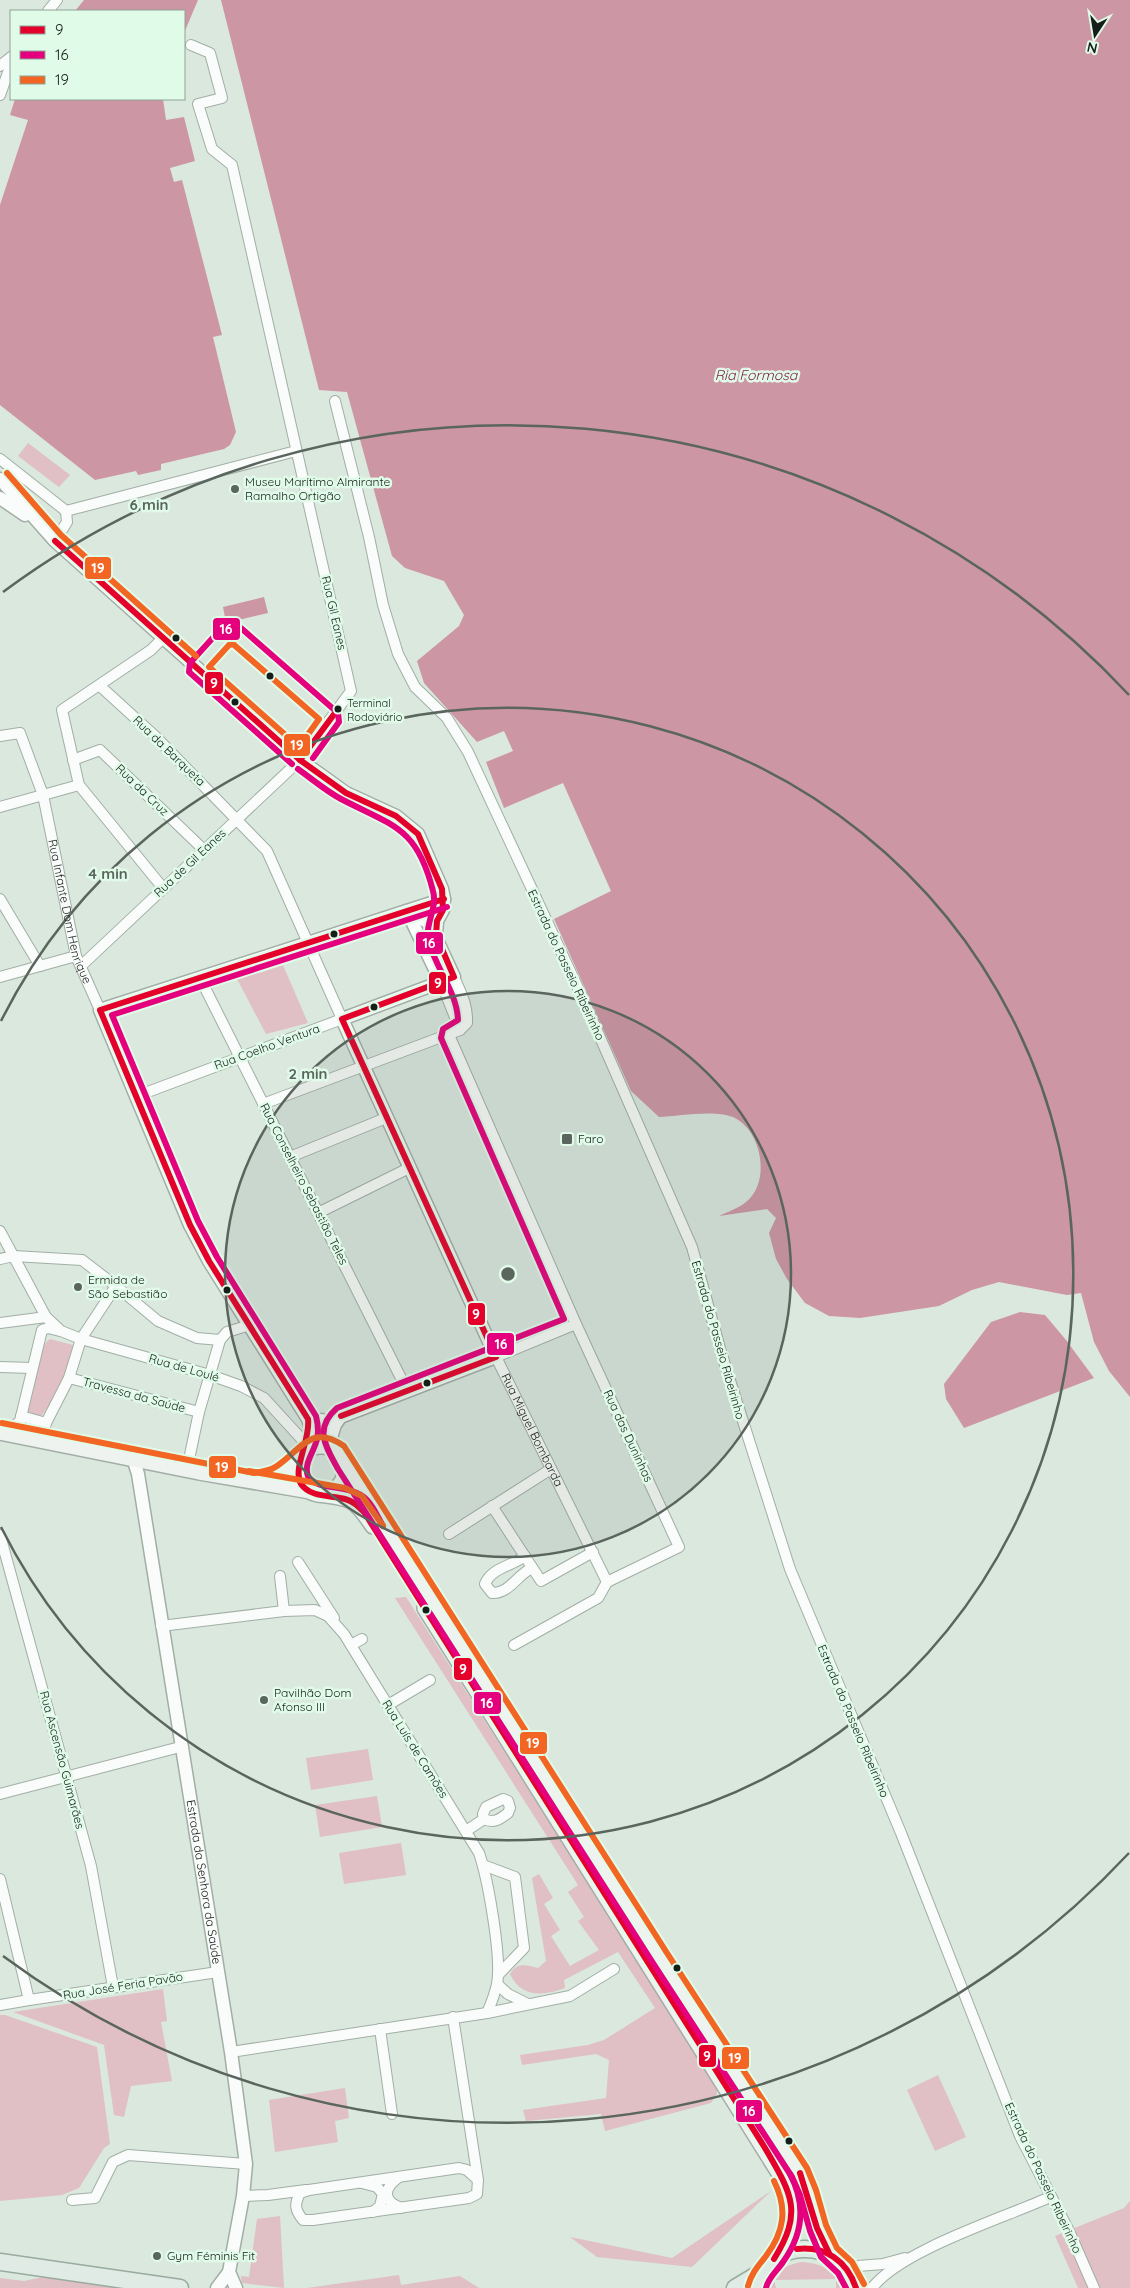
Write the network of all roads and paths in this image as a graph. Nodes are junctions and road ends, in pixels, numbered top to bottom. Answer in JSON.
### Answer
{"nodes":[{"id":1,"x":57,"y":0,"type":"edge"},
{"id":2,"x":49,"y":10,"type":"edge"},
{"id":3,"x":191,"y":46,"type":"dead end"},
{"id":4,"x":10,"y":58,"type":"edge"},
{"id":5,"x":0,"y":66,"type":"edge"},
{"id":6,"x":10,"y":67,"type":"edge"},
{"id":7,"x":0,"y":95,"type":"edge"},
{"id":8,"x":335,"y":401,"type":"dead end"},
{"id":9,"x":296,"y":451,"type":"junction"},
{"id":10,"x":0,"y":459,"type":"edge"},
{"id":11,"x":0,"y":479,"type":"edge"},
{"id":12,"x":0,"y":498,"type":"edge"},
{"id":13,"x":66,"y":511,"type":"junction"},
{"id":14,"x":39,"y":525,"type":"junction"},
{"id":15,"x":55,"y":541,"type":"junction"},
{"id":16,"x":163,"y":638,"type":"junction"},
{"id":17,"x":100,"y":686,"type":"junction"},
{"id":18,"x":0,"y":736,"type":"edge"},
{"id":19,"x":73,"y":760,"type":"junction"},
{"id":20,"x":300,"y":760,"type":"junction"},
{"id":21,"x":78,"y":785,"type":"junction"},
{"id":22,"x":43,"y":795,"type":"junction"},
{"id":23,"x":0,"y":806,"type":"edge"},
{"id":24,"x":237,"y":819,"type":"junction"},
{"id":25,"x":204,"y":850,"type":"junction"},
{"id":26,"x":163,"y":888,"type":"junction"},
{"id":27,"x":0,"y":899,"type":"edge"},
{"id":28,"x":444,"y":899,"type":"junction"},
{"id":29,"x":407,"y":911,"type":"junction"},
{"id":30,"x":436,"y":935,"type":"junction"},
{"id":31,"x":308,"y":943,"type":"junction"},
{"id":32,"x":76,"y":956,"type":"junction"},
{"id":33,"x":40,"y":966,"type":"junction"},
{"id":34,"x":81,"y":966,"type":"junction"},
{"id":35,"x":0,"y":976,"type":"edge"},
{"id":36,"x":454,"y":977,"type":"junction"},
{"id":37,"x":200,"y":978,"type":"junction"},
{"id":38,"x":441,"y":982,"type":"junction"},
{"id":39,"x":100,"y":1010,"type":"junction"},
{"id":40,"x":342,"y":1019,"type":"junction"},
{"id":41,"x":460,"y":1030,"type":"junction"},
{"id":42,"x":449,"y":1035,"type":"junction"},
{"id":43,"x":240,"y":1057,"type":"junction"},
{"id":44,"x":363,"y":1066,"type":"junction"},
{"id":45,"x":137,"y":1096,"type":"junction"},
{"id":46,"x":264,"y":1104,"type":"junction"},
{"id":47,"x":386,"y":1118,"type":"junction"},
{"id":48,"x":290,"y":1157,"type":"junction"},
{"id":49,"x":409,"y":1168,"type":"junction"},
{"id":50,"x":318,"y":1212,"type":"junction"},
{"id":51,"x":0,"y":1231,"type":"edge"},
{"id":52,"x":14,"y":1256,"type":"junction"},
{"id":53,"x":0,"y":1259,"type":"edge"},
{"id":54,"x":116,"y":1286,"type":"junction"},
{"id":55,"x":46,"y":1317,"type":"junction"},
{"id":56,"x":32,"y":1320,"type":"junction"},
{"id":57,"x":0,"y":1323,"type":"edge"},
{"id":58,"x":576,"y":1324,"type":"junction"},
{"id":59,"x":250,"y":1325,"type":"junction"},
{"id":60,"x":61,"y":1331,"type":"junction"},
{"id":61,"x":39,"y":1338,"type":"junction"},
{"id":62,"x":81,"y":1339,"type":"junction"},
{"id":63,"x":220,"y":1340,"type":"junction"},
{"id":64,"x":496,"y":1357,"type":"junction"},
{"id":65,"x":0,"y":1367,"type":"edge"},
{"id":66,"x":32,"y":1368,"type":"junction"},
{"id":67,"x":210,"y":1375,"type":"junction"},
{"id":68,"x":69,"y":1378,"type":"junction"},
{"id":69,"x":407,"y":1390,"type":"junction"},
{"id":70,"x":199,"y":1412,"type":"junction"},
{"id":71,"x":21,"y":1416,"type":"junction"},
{"id":72,"x":341,"y":1416,"type":"junction"},
{"id":73,"x":308,"y":1420,"type":"junction"},
{"id":74,"x":46,"y":1422,"type":"junction"},
{"id":75,"x":4,"y":1432,"type":"edge"},
{"id":76,"x":41,"y":1440,"type":"junction"},
{"id":77,"x":304,"y":1452,"type":"junction"},
{"id":78,"x":133,"y":1458,"type":"junction"},
{"id":79,"x":344,"y":1461,"type":"junction"},
{"id":80,"x":163,"y":1464,"type":"junction"},
{"id":81,"x":551,"y":1468,"type":"junction"},
{"id":82,"x":187,"y":1469,"type":"junction"},
{"id":83,"x":254,"y":1482,"type":"junction"},
{"id":84,"x":140,"y":1493,"type":"junction"},
{"id":85,"x":314,"y":1493,"type":"junction"},
{"id":86,"x":492,"y":1506,"type":"junction"},
{"id":87,"x":449,"y":1534,"type":"dead end"},
{"id":88,"x":0,"y":1536,"type":"edge"},
{"id":89,"x":593,"y":1552,"type":"junction"},
{"id":90,"x":525,"y":1556,"type":"junction"},
{"id":91,"x":298,"y":1562,"type":"dead end"},
{"id":92,"x":532,"y":1568,"type":"junction"},
{"id":93,"x":280,"y":1576,"type":"dead end"},
{"id":94,"x":607,"y":1582,"type":"junction"},
{"id":95,"x":317,"y":1593,"type":"junction"},
{"id":96,"x":303,"y":1610,"type":"junction"},
{"id":97,"x":284,"y":1611,"type":"junction"},
{"id":98,"x":161,"y":1626,"type":"junction"},
{"id":99,"x":344,"y":1634,"type":"junction"},
{"id":100,"x":362,"y":1639,"type":"dead end"},
{"id":101,"x":351,"y":1645,"type":"junction"},
{"id":102,"x":514,"y":1645,"type":"dead end"},
{"id":103,"x":430,"y":1680,"type":"dead end"},
{"id":104,"x":388,"y":1705,"type":"junction"},
{"id":105,"x":180,"y":1747,"type":"junction"},
{"id":106,"x":68,"y":1778,"type":"junction"},
{"id":107,"x":0,"y":1794,"type":"edge"},
{"id":108,"x":484,"y":1819,"type":"dead end"},
{"id":109,"x":466,"y":1831,"type":"junction"},
{"id":110,"x":483,"y":1865,"type":"junction"},
{"id":111,"x":0,"y":1879,"type":"edge"},
{"id":112,"x":614,"y":1969,"type":"dead end"},
{"id":113,"x":218,"y":1972,"type":"junction"},
{"id":114,"x":497,"y":1980,"type":"junction"},
{"id":115,"x":112,"y":1987,"type":"junction"},
{"id":116,"x":28,"y":2000,"type":"junction"},
{"id":117,"x":528,"y":2004,"type":"junction"},
{"id":118,"x":0,"y":2006,"type":"edge"},
{"id":119,"x":487,"y":2013,"type":"junction"},
{"id":120,"x":452,"y":2018,"type":"junction"},
{"id":121,"x":380,"y":2029,"type":"junction"},
{"id":122,"x":231,"y":2052,"type":"junction"},
{"id":123,"x":392,"y":2114,"type":"dead end"},
{"id":124,"x":474,"y":2155,"type":"junction"},
{"id":125,"x":246,"y":2164,"type":"junction"},
{"id":126,"x":459,"y":2168,"type":"junction"},
{"id":127,"x":400,"y":2176,"type":"junction"},
{"id":128,"x":478,"y":2180,"type":"junction"},
{"id":129,"x":358,"y":2182,"type":"junction"},
{"id":130,"x":309,"y":2190,"type":"junction"},
{"id":131,"x":242,"y":2196,"type":"junction"},
{"id":132,"x":1050,"y":2197,"type":"junction"},
{"id":133,"x":72,"y":2200,"type":"dead end"},
{"id":134,"x":401,"y":2208,"type":"junction"},
{"id":135,"x":373,"y":2212,"type":"junction"},
{"id":136,"x":829,"y":2253,"type":"junction"},
{"id":137,"x":916,"y":2255,"type":"junction"},
{"id":138,"x":0,"y":2262,"type":"edge"},
{"id":139,"x":769,"y":2264,"type":"junction"},
{"id":140,"x":846,"y":2266,"type":"junction"},
{"id":141,"x":55,"y":2270,"type":"junction"},
{"id":142,"x":229,"y":2272,"type":"junction"},
{"id":143,"x":0,"y":2273,"type":"edge"},
{"id":144,"x":180,"y":2288,"type":"edge"},
{"id":145,"x":216,"y":2288,"type":"edge"},
{"id":146,"x":236,"y":2288,"type":"edge"},
{"id":147,"x":735,"y":2288,"type":"edge"},
{"id":148,"x":757,"y":2288,"type":"edge"},
{"id":149,"x":856,"y":2288,"type":"edge"},
{"id":150,"x":872,"y":2288,"type":"edge"},
{"id":151,"x":1094,"y":2288,"type":"edge"}],
"edges":[{"from":1,"to":2,"type":"street"},
{"from":3,"to":9,"type":"street","name":"Rua Gil Eanes"},
{"from":4,"to":5,"type":"street"},
{"from":6,"to":7,"type":"street"},
{"from":8,"to":132,"type":"street","name":"Estrada do Passeio Ribeirinho"},
{"from":9,"to":13,"type":"street"},
{"from":9,"to":20,"type":"street","name":"Rua Gil Eanes"},
{"from":10,"to":13,"type":"street"},
{"from":11,"to":14,"type":"street"},
{"from":12,"to":14,"type":"street"},
{"from":13,"to":15,"type":"street"},
{"from":14,"to":15,"type":"street"},
{"from":15,"to":16,"type":"street"},
{"from":16,"to":17,"type":"street"},
{"from":16,"to":20,"type":"street"},
{"from":17,"to":19,"type":"street"},
{"from":17,"to":24,"type":"street","name":"Rua da Barqueta"},
{"from":18,"to":22,"type":"street","name":"Rua Infante Dom Henrique"},
{"from":19,"to":21,"type":"street"},
{"from":19,"to":25,"type":"street","name":"Rua da Cruz"},
{"from":20,"to":24,"type":"street","name":"Rua de Gil Eanes"},
{"from":20,"to":28,"type":"street"},
{"from":21,"to":22,"type":"street"},
{"from":21,"to":26,"type":"street"},
{"from":22,"to":23,"type":"street"},
{"from":22,"to":32,"type":"street","name":"Rua Infante Dom Henrique"},
{"from":24,"to":25,"type":"street","name":"Rua de Gil Eanes"},
{"from":24,"to":31,"type":"street","name":"Rua Miguel Bombarda"},
{"from":25,"to":26,"type":"street","name":"Rua de Gil Eanes"},
{"from":26,"to":34,"type":"street","name":"Rua de Gil Eanes"},
{"from":27,"to":33,"type":"street"},
{"from":28,"to":29,"type":"street"},
{"from":28,"to":30,"type":"street"},
{"from":29,"to":30,"type":"street"},
{"from":29,"to":31,"type":"street"},
{"from":29,"to":38,"type":"street"},
{"from":30,"to":36,"type":"street"},
{"from":31,"to":37,"type":"street"},
{"from":31,"to":40,"type":"street","name":"Rua Miguel Bombarda"},
{"from":32,"to":33,"type":"street"},
{"from":32,"to":34,"type":"street","name":"Rua Infante Dom Henrique"},
{"from":33,"to":35,"type":"street"},
{"from":34,"to":39,"type":"street","name":"Rua Infante Dom Henrique"},
{"from":36,"to":38,"type":"street","name":"Rua Coelho Ventura"},
{"from":36,"to":41,"type":"street"},
{"from":37,"to":39,"type":"street"},
{"from":37,"to":43,"type":"street","name":"Rua Conselheiro Sebastião Teles"},
{"from":38,"to":40,"type":"street","name":"Rua Coelho Ventura"},
{"from":38,"to":41,"type":"street"},
{"from":39,"to":45,"type":"street","name":"Rua Infante Dom Henrique"},
{"from":40,"to":43,"type":"street","name":"Rua Coelho Ventura"},
{"from":40,"to":44,"type":"street","name":"Rua Miguel Bombarda"},
{"from":41,"to":42,"type":"street"},
{"from":42,"to":44,"type":"street"},
{"from":42,"to":58,"type":"street","name":"Rua das Duninhas"},
{"from":43,"to":45,"type":"street","name":"Rua Coelho Ventura"},
{"from":43,"to":46,"type":"street","name":"Rua Conselheiro Sebastião Teles"},
{"from":44,"to":46,"type":"street"},
{"from":44,"to":47,"type":"street","name":"Rua Miguel Bombarda"},
{"from":45,"to":59,"type":"street","name":"Rua Infante Dom Henrique"},
{"from":46,"to":48,"type":"street","name":"Rua Conselheiro Sebastião Teles"},
{"from":47,"to":48,"type":"street"},
{"from":47,"to":49,"type":"street","name":"Rua Miguel Bombarda"},
{"from":48,"to":50,"type":"street","name":"Rua Conselheiro Sebastião Teles"},
{"from":49,"to":50,"type":"street"},
{"from":49,"to":64,"type":"street","name":"Rua Miguel Bombarda"},
{"from":50,"to":69,"type":"street","name":"Rua Conselheiro Sebastião Teles"},
{"from":51,"to":52,"type":"street","name":"Rua de Loulé"},
{"from":52,"to":53,"type":"street"},
{"from":52,"to":54,"type":"street"},
{"from":52,"to":55,"type":"street","name":"Rua de Loulé"},
{"from":54,"to":62,"type":"street"},
{"from":54,"to":63,"type":"street"},
{"from":55,"to":56,"type":"street"},
{"from":55,"to":60,"type":"street","name":"Rua de Loulé"},
{"from":56,"to":57,"type":"street"},
{"from":56,"to":61,"type":"street"},
{"from":58,"to":64,"type":"street"},
{"from":58,"to":94,"type":"street","name":"Rua das Duninhas"},
{"from":59,"to":63,"type":"street"},
{"from":59,"to":73,"type":"street","name":"Rua Infante Dom Henrique"},
{"from":60,"to":61,"type":"street"},
{"from":60,"to":62,"type":"street","name":"Rua de Loulé"},
{"from":61,"to":66,"type":"street"},
{"from":62,"to":67,"type":"street","name":"Rua de Loulé"},
{"from":62,"to":68,"type":"street"},
{"from":63,"to":67,"type":"street"},
{"from":64,"to":69,"type":"street"},
{"from":64,"to":81,"type":"street","name":"Rua Miguel Bombarda"},
{"from":65,"to":66,"type":"street"},
{"from":66,"to":71,"type":"street"},
{"from":67,"to":70,"type":"street"},
{"from":67,"to":77,"type":"street","name":"Rua de Loulé"},
{"from":68,"to":70,"type":"street","name":"Travessa da Saúde"},
{"from":68,"to":74,"type":"street"},
{"from":69,"to":72,"type":"street"},
{"from":70,"to":82,"type":"street"},
{"from":71,"to":74,"type":"street"},
{"from":71,"to":75,"type":"street"},
{"from":72,"to":73,"type":"street"},
{"from":72,"to":79,"type":"street"},
{"from":73,"to":77,"type":"street"},
{"from":74,"to":76,"type":"street"},
{"from":75,"to":76,"type":"main road"},
{"from":76,"to":78,"type":"main road"},
{"from":77,"to":79,"type":"main road"},
{"from":77,"to":83,"type":"main road"},
{"from":77,"to":85,"type":"main road"},
{"from":78,"to":80,"type":"main road"},
{"from":78,"to":84,"type":"street","name":"Estrada da Senhora da Saúde"},
{"from":79,"to":85,"type":"main road"},
{"from":79,"to":136,"type":"main road"},
{"from":80,"to":82,"type":"main road"},
{"from":80,"to":84,"type":"street"},
{"from":81,"to":86,"type":"street"},
{"from":81,"to":89,"type":"street","name":"Rua Miguel Bombarda"},
{"from":82,"to":83,"type":"main road"},
{"from":83,"to":85,"type":"main road"},
{"from":84,"to":98,"type":"street","name":"Estrada da Senhora da Saúde"},
{"from":85,"to":139,"type":"main road"},
{"from":86,"to":87,"type":"street"},
{"from":86,"to":90,"type":"street"},
{"from":88,"to":106,"type":"street","name":"Rua Ascensão Guimarães"},
{"from":89,"to":92,"type":"street"},
{"from":89,"to":94,"type":"street","name":"Rua Miguel Bombarda"},
{"from":90,"to":92,"type":"street"},
{"from":90,"to":92,"type":"street"},
{"from":91,"to":95,"type":"street","name":"Rua Luís de Camões"},
{"from":93,"to":97,"type":"street"},
{"from":94,"to":102,"type":"street"},
{"from":95,"to":96,"type":"street"},
{"from":95,"to":99,"type":"street","name":"Rua Luís de Camões"},
{"from":96,"to":97,"type":"street","name":"Rua Luís de Camões"},
{"from":96,"to":99,"type":"street","name":"Rua Luís de Camões"},
{"from":97,"to":98,"type":"street","name":"Rua Luís de Camões"},
{"from":98,"to":105,"type":"street","name":"Estrada da Senhora da Saúde"},
{"from":99,"to":101,"type":"street","name":"Rua Luís de Camões"},
{"from":100,"to":101,"type":"street"},
{"from":101,"to":104,"type":"street","name":"Rua Luís de Camões"},
{"from":103,"to":104,"type":"street"},
{"from":104,"to":109,"type":"street","name":"Rua Luís de Camões"},
{"from":105,"to":106,"type":"street"},
{"from":105,"to":113,"type":"street","name":"Estrada da Senhora da Saúde"},
{"from":106,"to":107,"type":"street"},
{"from":106,"to":115,"type":"street","name":"Rua Ascensão Guimarães"},
{"from":108,"to":109,"type":"street"},
{"from":109,"to":110,"type":"street","name":"Rua Luís de Camões"},
{"from":110,"to":114,"type":"street","name":"Rua Luís de Camões"},
{"from":110,"to":114,"type":"street","name":"Rua Luís de Camões"},
{"from":111,"to":116,"type":"street"},
{"from":112,"to":117,"type":"street"},
{"from":113,"to":115,"type":"street","name":"Rua José Feria Pavão"},
{"from":113,"to":122,"type":"street","name":"Estrada da Senhora da Saúde"},
{"from":114,"to":117,"type":"street"},
{"from":114,"to":119,"type":"street","name":"Rua Luís de Camões"},
{"from":115,"to":116,"type":"street","name":"Rua José Feria Pavão"},
{"from":116,"to":118,"type":"street","name":"Rua José Feria Pavão"},
{"from":117,"to":119,"type":"street"},
{"from":119,"to":120,"type":"street"},
{"from":120,"to":121,"type":"street"},
{"from":120,"to":124,"type":"street"},
{"from":121,"to":122,"type":"street"},
{"from":121,"to":123,"type":"street"},
{"from":122,"to":125,"type":"street","name":"Estrada da Senhora da Saúde"},
{"from":124,"to":126,"type":"street"},
{"from":124,"to":128,"type":"street"},
{"from":125,"to":131,"type":"street","name":"Estrada da Senhora da Saúde"},
{"from":125,"to":133,"type":"street"},
{"from":126,"to":127,"type":"street"},
{"from":126,"to":128,"type":"street"},
{"from":127,"to":129,"type":"street"},
{"from":127,"to":134,"type":"street"},
{"from":128,"to":134,"type":"street"},
{"from":129,"to":130,"type":"street"},
{"from":129,"to":135,"type":"street"},
{"from":130,"to":131,"type":"street"},
{"from":130,"to":135,"type":"street"},
{"from":131,"to":142,"type":"street","name":"Estrada da Senhora da Saúde"},
{"from":132,"to":137,"type":"street"},
{"from":132,"to":151,"type":"street","name":"Estrada do Passeio Ribeirinho"},
{"from":134,"to":135,"type":"street"},
{"from":136,"to":139,"type":"main road"},
{"from":136,"to":140,"type":"main road"},
{"from":137,"to":140,"type":"street"},
{"from":137,"to":150,"type":"street"},
{"from":138,"to":141,"type":"main road"},
{"from":139,"to":147,"type":"main road"},
{"from":139,"to":148,"type":"main road"},
{"from":140,"to":149,"type":"main road"},
{"from":141,"to":143,"type":"main road"},
{"from":141,"to":144,"type":"main road"},
{"from":142,"to":145,"type":"street"},
{"from":142,"to":146,"type":"street"}]}
